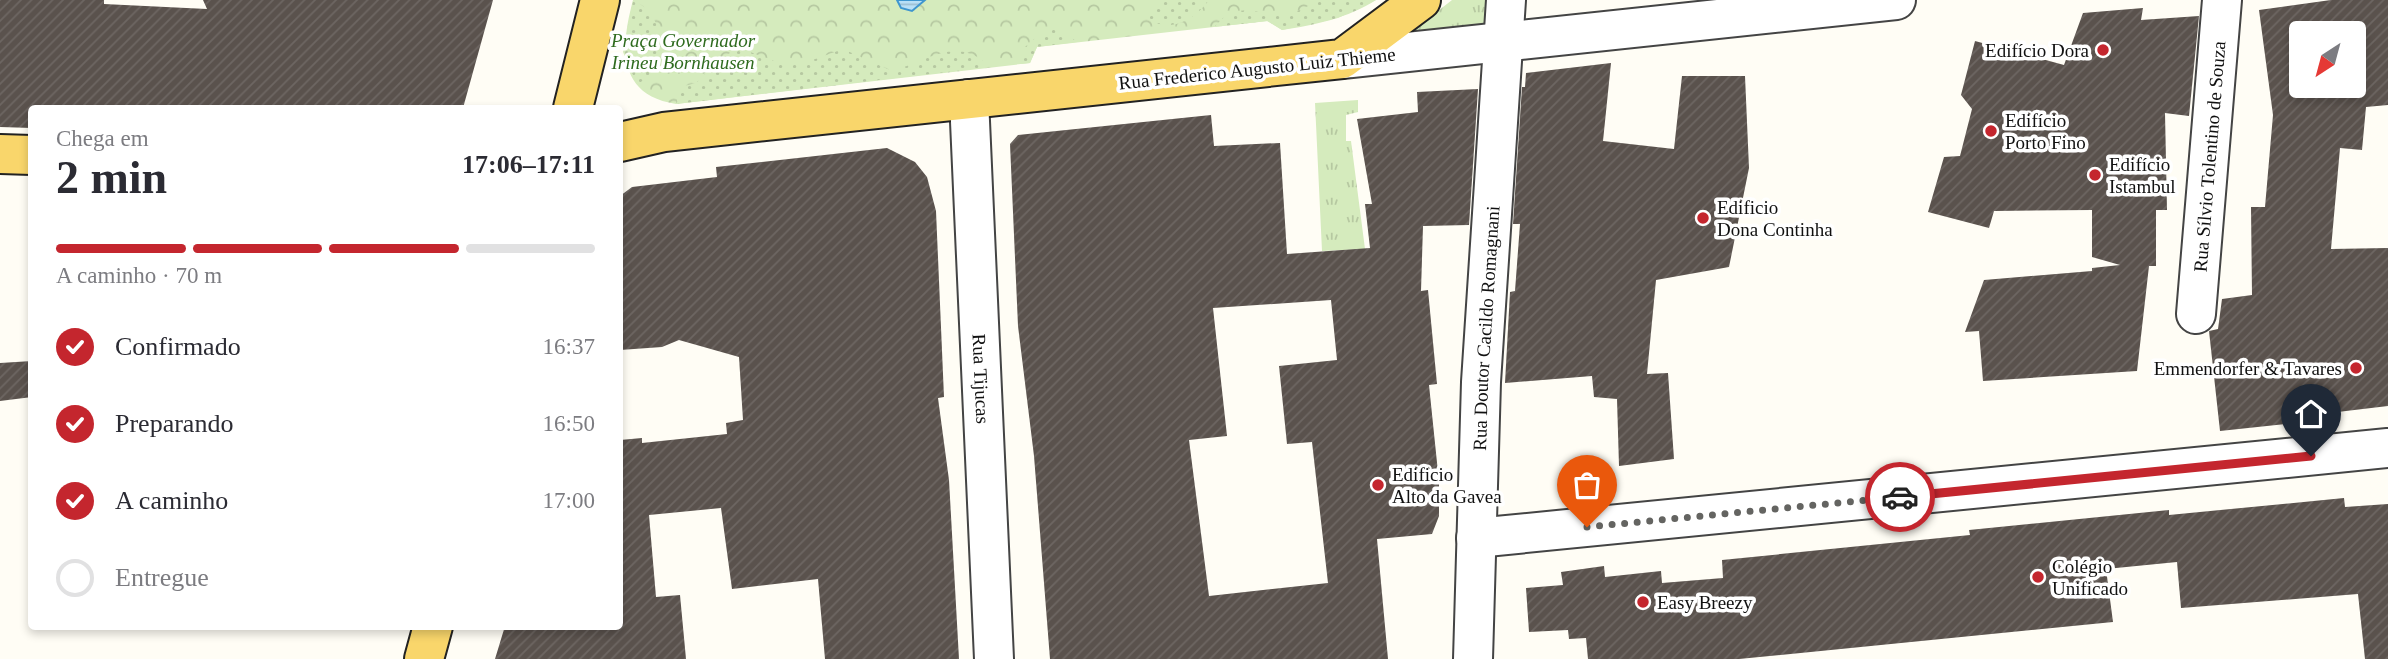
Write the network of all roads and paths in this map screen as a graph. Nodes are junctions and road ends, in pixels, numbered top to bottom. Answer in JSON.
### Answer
{"nodes":[{"id":1,"x":600,"y":0,"type":"edge"},
{"id":2,"x":1421,"y":0,"type":"edge"},
{"id":3,"x":1506,"y":0,"type":"edge"},
{"id":4,"x":1896,"y":0,"type":"edge"},
{"id":5,"x":2222,"y":0,"type":"edge"},
{"id":6,"x":1503,"y":42,"type":"junction"},
{"id":7,"x":1342,"y":59,"type":"junction"},
{"id":8,"x":969,"y":99,"type":"junction"},
{"id":9,"x":574,"y":105,"type":"edge"},
{"id":10,"x":623,"y":141,"type":"edge"},
{"id":11,"x":0,"y":154,"type":"edge"},
{"id":12,"x":28,"y":155,"type":"edge"},
{"id":13,"x":2196,"y":314,"type":"dead end"},
{"id":14,"x":2388,"y":448,"type":"edge"},
{"id":15,"x":1476,"y":538,"type":"junction"},
{"id":16,"x":432,"y":630,"type":"edge"},
{"id":17,"x":424,"y":659,"type":"edge"},
{"id":18,"x":993,"y":659,"type":"edge"},
{"id":19,"x":1473,"y":659,"type":"edge"}],
"edges":[{"from":1,"to":9,"type":"main road"},
{"from":2,"to":7,"type":"main road"},
{"from":3,"to":6,"type":"street","name":"Rua Doutor Cacildo Romagnani"},
{"from":4,"to":6,"type":"street","name":"Rua Frederico Augusto Luiz Thieme"},
{"from":5,"to":13,"type":"street","name":"Rua Sílvio Tolentino de Souza"},
{"from":6,"to":7,"type":"street","name":"Rua Frederico Augusto Luiz Thieme"},
{"from":6,"to":15,"type":"street","name":"Rua Doutor Cacildo Romagnani"},
{"from":7,"to":8,"type":"main road","name":"Rua Frederico Augusto Luiz Thieme"},
{"from":8,"to":10,"type":"main road","name":"Rua Frederico Augusto Luiz Thieme"},
{"from":8,"to":18,"type":"street","name":"Rua Tijucas"},
{"from":11,"to":12,"type":"main road"},
{"from":14,"to":15,"type":"street"},
{"from":15,"to":19,"type":"street","name":"Rua Doutor Cacildo Romagnani"},
{"from":16,"to":17,"type":"main road"}]}
